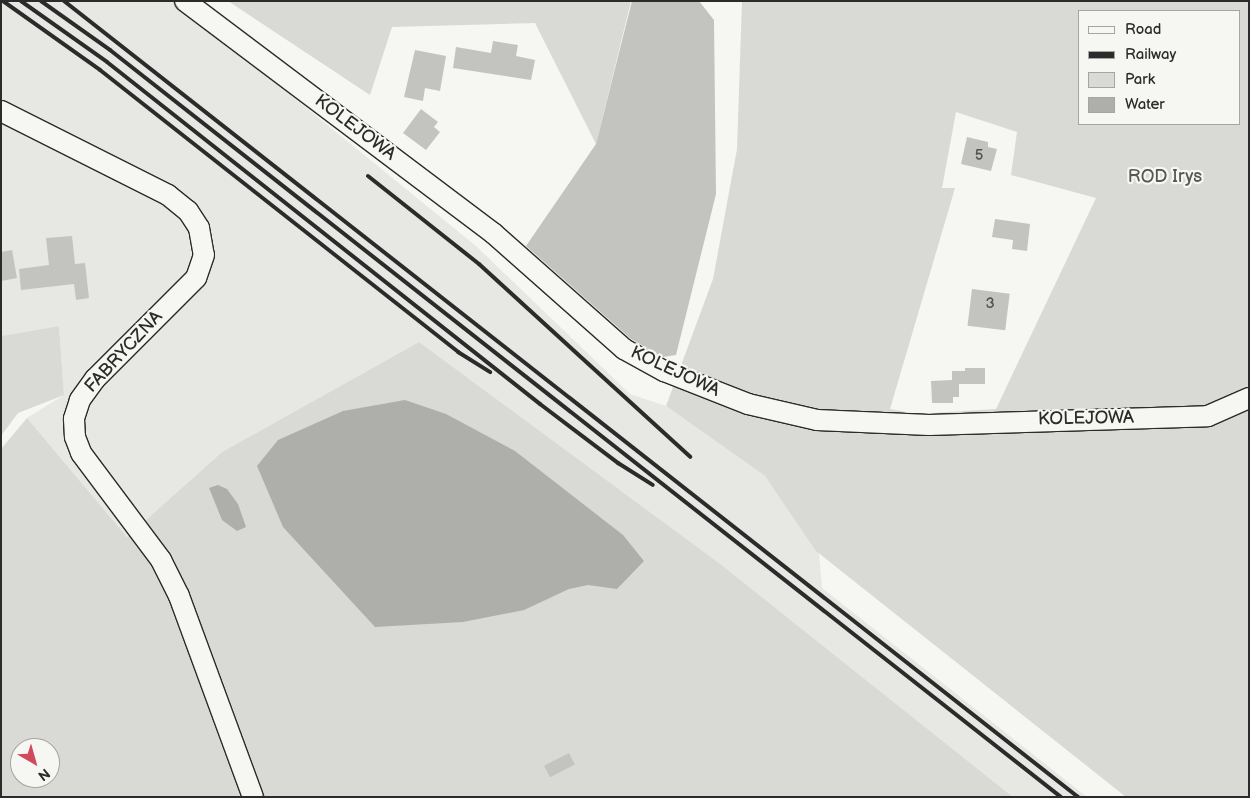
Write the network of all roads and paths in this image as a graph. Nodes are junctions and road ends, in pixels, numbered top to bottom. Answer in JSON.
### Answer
{"nodes":[{"id":1,"x":185,"y":1,"type":"edge"},
{"id":2,"x":1,"y":111,"type":"edge"},
{"id":3,"x":1249,"y":398,"type":"edge"},
{"id":4,"x":253,"y":797,"type":"edge"}],
"edges":[{"from":1,"to":3,"type":"street","name":"KOLEJOWA"},
{"from":2,"to":4,"type":"street","name":"FABRYCZNA"}]}
